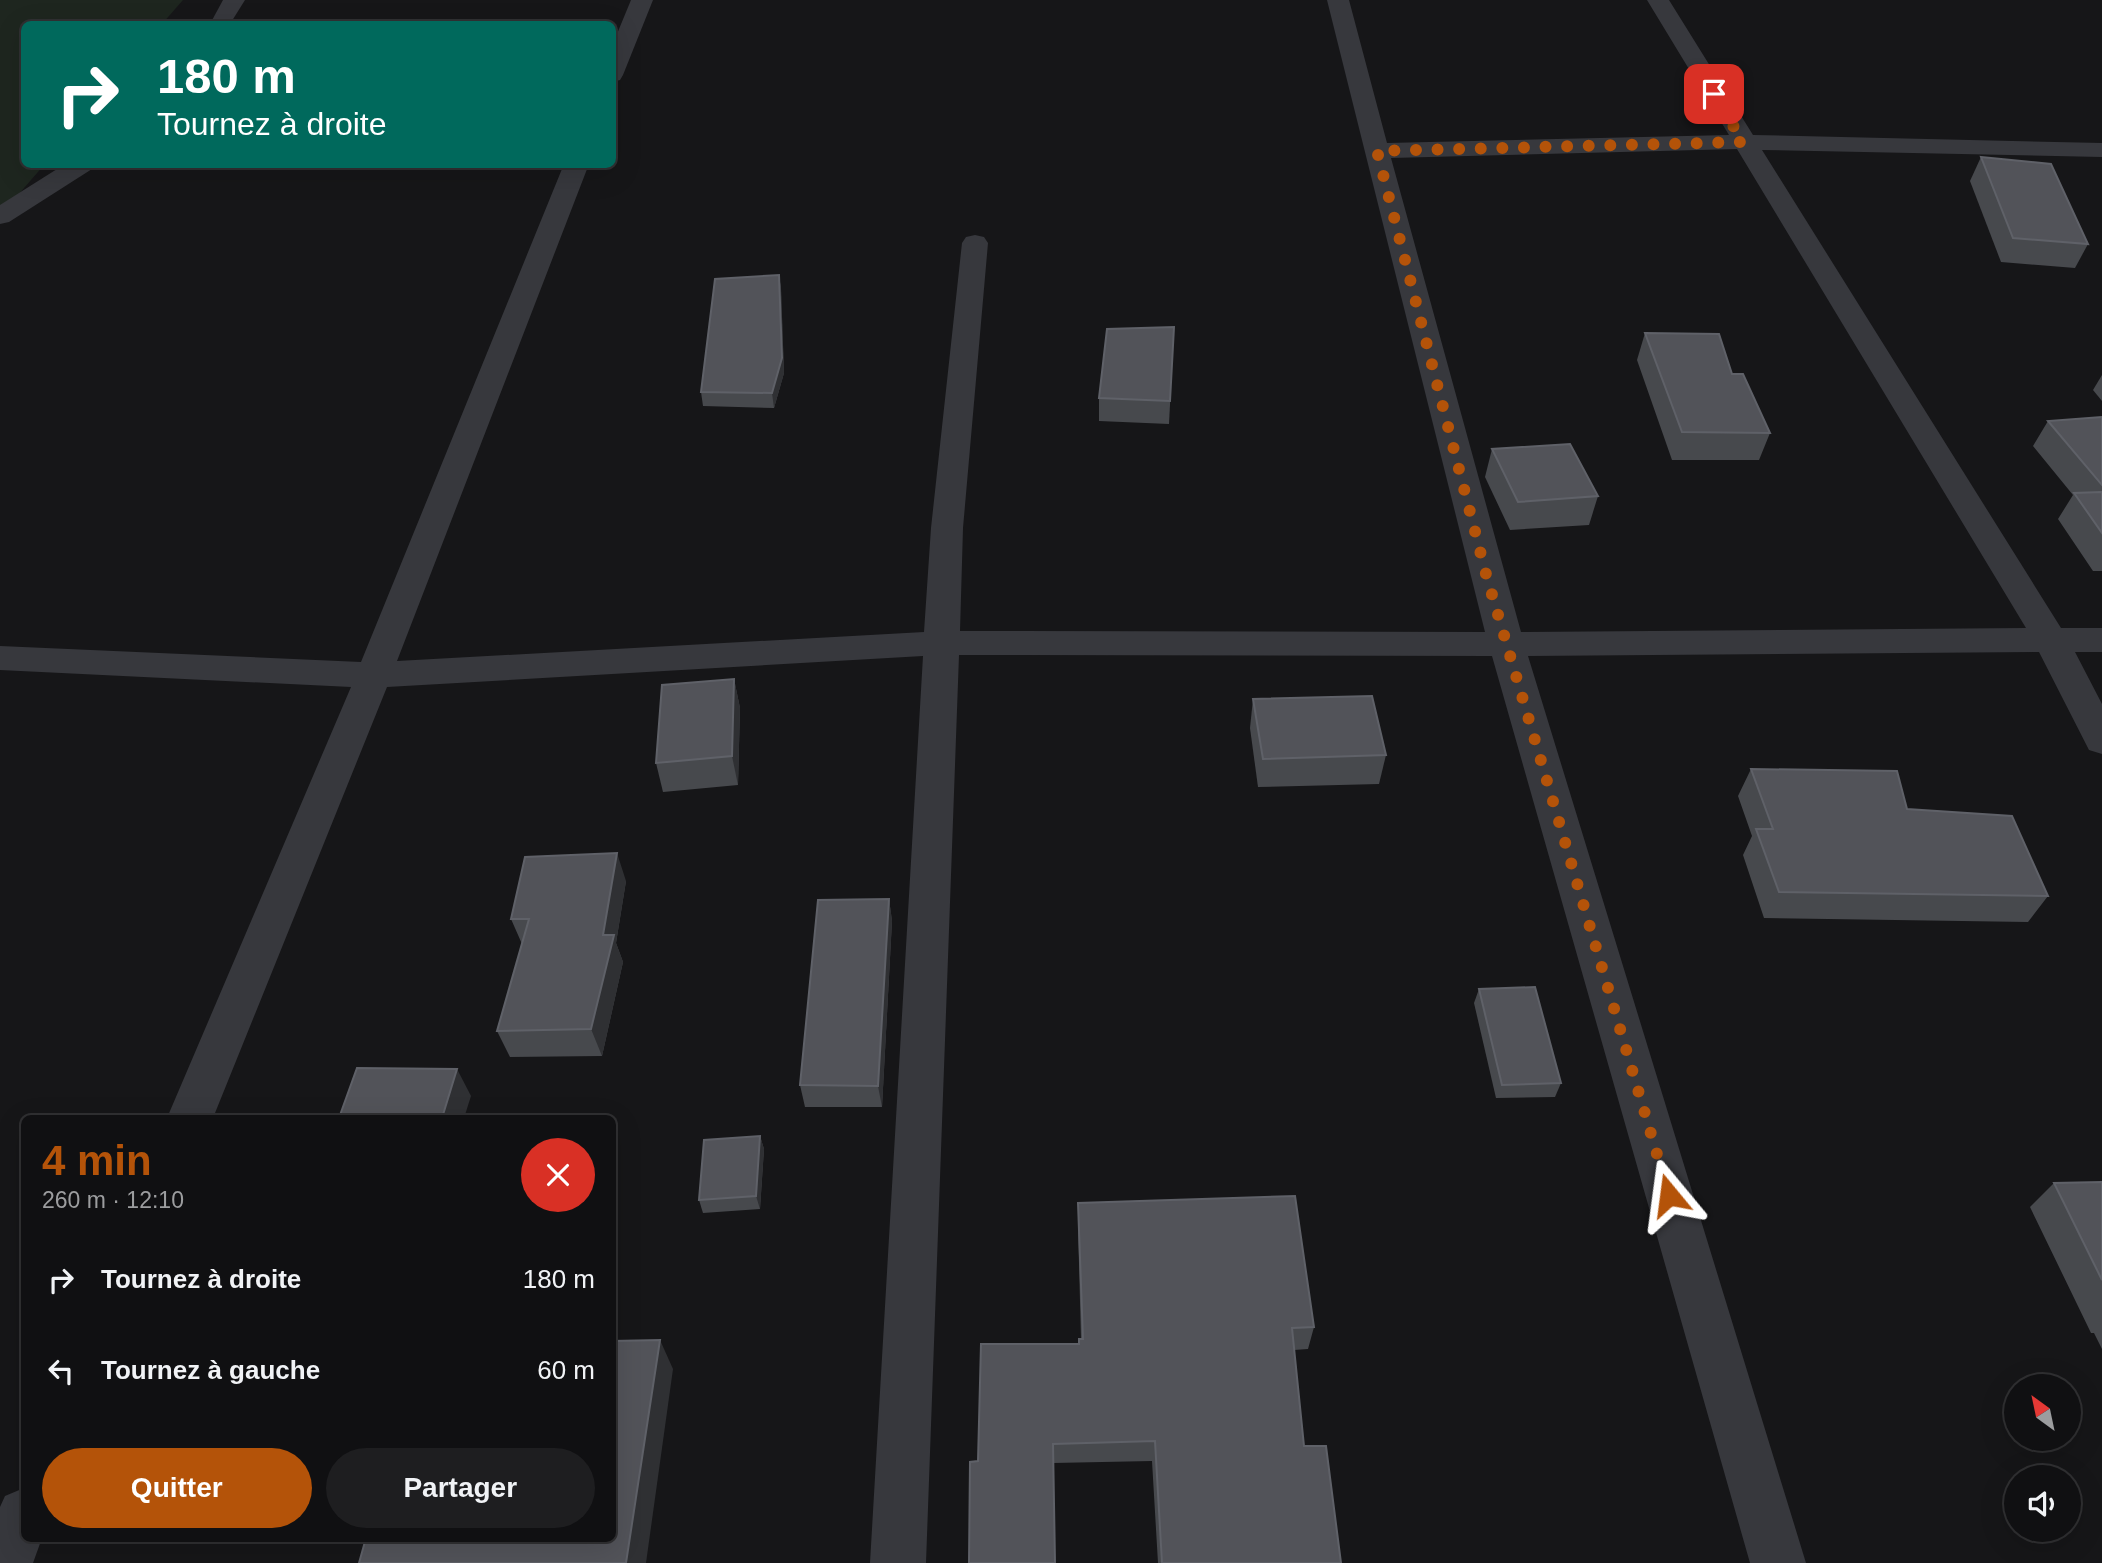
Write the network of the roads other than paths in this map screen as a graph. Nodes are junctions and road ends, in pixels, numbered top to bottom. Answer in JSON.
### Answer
{"nodes":[{"id":1,"x":234,"y":0,"type":"edge"},
{"id":2,"x":642,"y":0,"type":"edge"},
{"id":3,"x":1338,"y":0,"type":"edge"},
{"id":4,"x":1658,"y":0,"type":"edge"},
{"id":5,"x":222,"y":21,"type":"edge"},
{"id":6,"x":616,"y":65,"type":"edge"},
{"id":7,"x":1743,"y":142,"type":"junction"},
{"id":8,"x":2102,"y":150,"type":"edge"},
{"id":9,"x":1377,"y":151,"type":"junction"},
{"id":10,"x":77,"y":168,"type":"edge"},
{"id":11,"x":575,"y":168,"type":"edge"},
{"id":12,"x":0,"y":216,"type":"edge"},
{"id":13,"x":975,"y":243,"type":"dead end"},
{"id":14,"x":2102,"y":640,"type":"edge"},
{"id":15,"x":2051,"y":641,"type":"junction"},
{"id":16,"x":942,"y":643,"type":"junction"},
{"id":17,"x":1506,"y":644,"type":"junction"},
{"id":18,"x":0,"y":658,"type":"edge"},
{"id":19,"x":374,"y":675,"type":"junction"},
{"id":20,"x":2102,"y":740,"type":"edge"},
{"id":21,"x":191,"y":1115,"type":"edge"},
{"id":22,"x":21,"y":1523,"type":"edge"},
{"id":23,"x":5,"y":1563,"type":"edge"},
{"id":24,"x":898,"y":1563,"type":"edge"},
{"id":25,"x":1778,"y":1563,"type":"edge"}],
"edges":[{"from":1,"to":5,"type":"street"},
{"from":2,"to":6,"type":"street"},
{"from":3,"to":9,"type":"street"},
{"from":4,"to":7,"type":"street"},
{"from":7,"to":8,"type":"street"},
{"from":7,"to":9,"type":"street"},
{"from":7,"to":15,"type":"street"},
{"from":9,"to":17,"type":"street"},
{"from":10,"to":12,"type":"street"},
{"from":11,"to":19,"type":"street"},
{"from":13,"to":16,"type":"street"},
{"from":14,"to":15,"type":"street"},
{"from":15,"to":17,"type":"street"},
{"from":15,"to":20,"type":"street"},
{"from":16,"to":17,"type":"street"},
{"from":16,"to":19,"type":"street"},
{"from":16,"to":24,"type":"street"},
{"from":17,"to":25,"type":"street"},
{"from":18,"to":19,"type":"street"},
{"from":19,"to":21,"type":"street"},
{"from":22,"to":23,"type":"street"}]}
